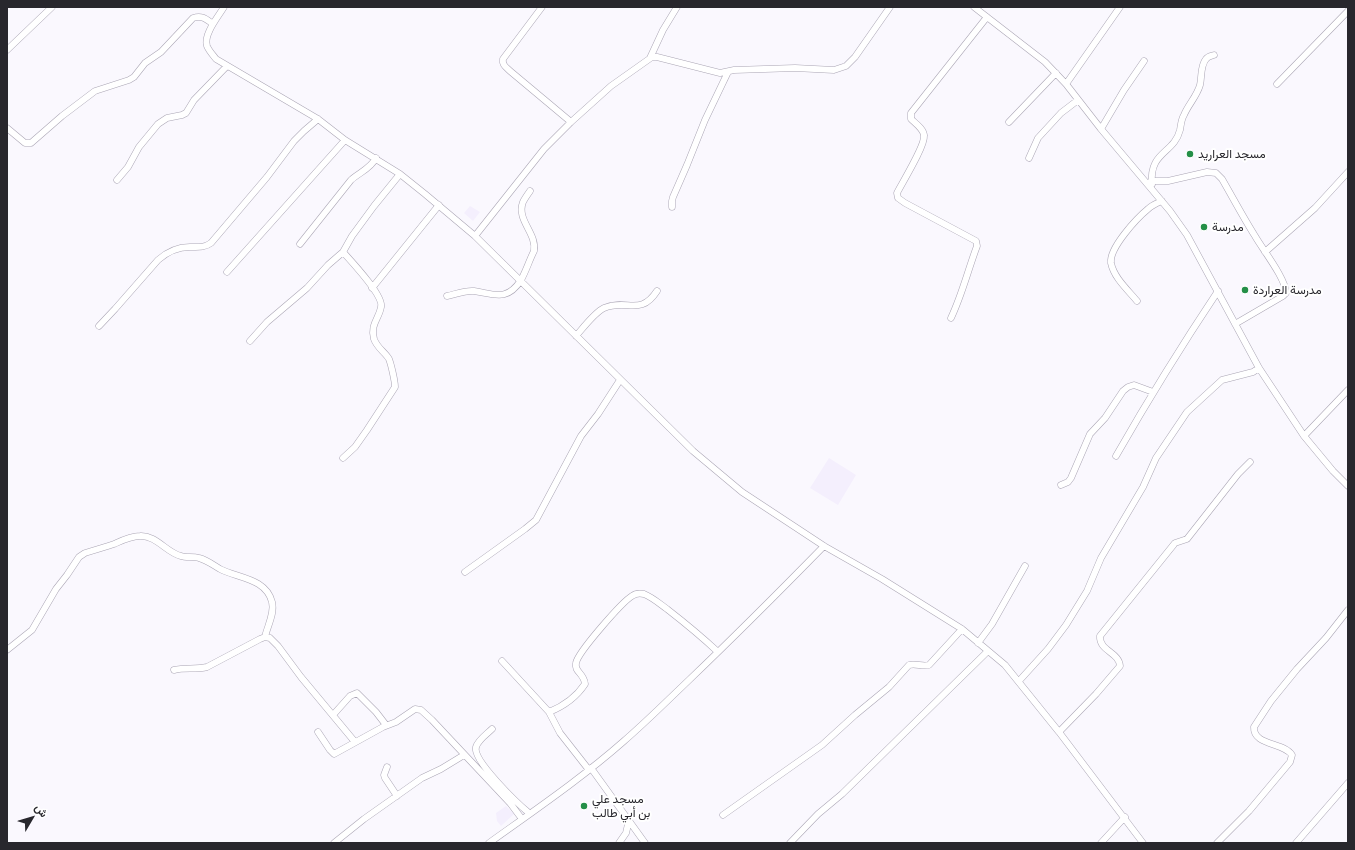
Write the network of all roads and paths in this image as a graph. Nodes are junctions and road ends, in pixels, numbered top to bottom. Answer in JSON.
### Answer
{"nodes":[{"id":1,"x":52,"y":7,"type":"edge"},
{"id":2,"x":224,"y":7,"type":"edge"},
{"id":3,"x":542,"y":7,"type":"edge"},
{"id":4,"x":677,"y":7,"type":"edge"},
{"id":5,"x":890,"y":7,"type":"edge"},
{"id":6,"x":974,"y":7,"type":"edge"},
{"id":7,"x":1120,"y":7,"type":"edge"},
{"id":8,"x":1348,"y":11,"type":"edge"},
{"id":9,"x":987,"y":17,"type":"junction"},
{"id":10,"x":213,"y":24,"type":"junction"},
{"id":11,"x":7,"y":50,"type":"edge"},
{"id":12,"x":1214,"y":55,"type":"dead end"},
{"id":13,"x":650,"y":58,"type":"junction"},
{"id":14,"x":1144,"y":61,"type":"dead end"},
{"id":15,"x":227,"y":66,"type":"junction"},
{"id":16,"x":728,"y":72,"type":"junction"},
{"id":17,"x":1056,"y":74,"type":"junction"},
{"id":18,"x":1066,"y":84,"type":"junction"},
{"id":19,"x":1277,"y":84,"type":"dead end"},
{"id":20,"x":1078,"y":100,"type":"junction"},
{"id":21,"x":318,"y":120,"type":"junction"},
{"id":22,"x":571,"y":122,"type":"junction"},
{"id":23,"x":1009,"y":122,"type":"dead end"},
{"id":24,"x":7,"y":128,"type":"edge"},
{"id":25,"x":1101,"y":129,"type":"junction"},
{"id":26,"x":345,"y":140,"type":"junction"},
{"id":27,"x":376,"y":158,"type":"junction"},
{"id":28,"x":1029,"y":158,"type":"dead end"},
{"id":29,"x":1348,"y":172,"type":"edge"},
{"id":30,"x":400,"y":174,"type":"junction"},
{"id":31,"x":117,"y":180,"type":"dead end"},
{"id":32,"x":1151,"y":181,"type":"junction"},
{"id":33,"x":1152,"y":190,"type":"junction"},
{"id":34,"x":530,"y":191,"type":"dead end"},
{"id":35,"x":1162,"y":201,"type":"junction"},
{"id":36,"x":438,"y":205,"type":"junction"},
{"id":37,"x":672,"y":207,"type":"dead end"},
{"id":38,"x":475,"y":236,"type":"junction"},
{"id":39,"x":300,"y":244,"type":"dead end"},
{"id":40,"x":343,"y":252,"type":"junction"},
{"id":41,"x":1265,"y":252,"type":"junction"},
{"id":42,"x":227,"y":272,"type":"dead end"},
{"id":43,"x":520,"y":281,"type":"junction"},
{"id":44,"x":372,"y":288,"type":"junction"},
{"id":45,"x":657,"y":291,"type":"dead end"},
{"id":46,"x":1218,"y":291,"type":"junction"},
{"id":47,"x":447,"y":296,"type":"dead end"},
{"id":48,"x":1138,"y":301,"type":"dead end"},
{"id":49,"x":950,"y":318,"type":"dead end"},
{"id":50,"x":1235,"y":324,"type":"junction"},
{"id":51,"x":99,"y":326,"type":"dead end"},
{"id":52,"x":576,"y":336,"type":"junction"},
{"id":53,"x":250,"y":341,"type":"dead end"},
{"id":54,"x":1259,"y":368,"type":"junction"},
{"id":55,"x":620,"y":380,"type":"junction"},
{"id":56,"x":1348,"y":390,"type":"edge"},
{"id":57,"x":1153,"y":392,"type":"junction"},
{"id":58,"x":1304,"y":436,"type":"junction"},
{"id":59,"x":1116,"y":456,"type":"dead end"},
{"id":60,"x":343,"y":458,"type":"dead end"},
{"id":61,"x":1250,"y":462,"type":"dead end"},
{"id":62,"x":1062,"y":485,"type":"dead end"},
{"id":63,"x":1348,"y":486,"type":"edge"},
{"id":64,"x":824,"y":546,"type":"junction"},
{"id":65,"x":1025,"y":566,"type":"dead end"},
{"id":66,"x":465,"y":572,"type":"dead end"},
{"id":67,"x":1348,"y":610,"type":"edge"},
{"id":68,"x":962,"y":629,"type":"junction"},
{"id":69,"x":265,"y":637,"type":"junction"},
{"id":70,"x":978,"y":643,"type":"junction"},
{"id":71,"x":7,"y":650,"type":"edge"},
{"id":72,"x":988,"y":650,"type":"junction"},
{"id":73,"x":718,"y":652,"type":"junction"},
{"id":74,"x":502,"y":661,"type":"dead end"},
{"id":75,"x":174,"y":670,"type":"dead end"},
{"id":76,"x":1019,"y":681,"type":"junction"},
{"id":77,"x":549,"y":712,"type":"junction"},
{"id":78,"x":333,"y":715,"type":"junction"},
{"id":79,"x":386,"y":725,"type":"junction"},
{"id":80,"x":492,"y":728,"type":"dead end"},
{"id":81,"x":318,"y":732,"type":"dead end"},
{"id":82,"x":1059,"y":732,"type":"junction"},
{"id":83,"x":355,"y":742,"type":"junction"},
{"id":84,"x":464,"y":755,"type":"junction"},
{"id":85,"x":387,"y":767,"type":"dead end"},
{"id":86,"x":590,"y":769,"type":"junction"},
{"id":87,"x":1348,"y":784,"type":"edge"},
{"id":88,"x":397,"y":796,"type":"junction"},
{"id":89,"x":529,"y":814,"type":"junction"},
{"id":90,"x":723,"y":815,"type":"dead end"},
{"id":91,"x":1125,"y":817,"type":"junction"},
{"id":92,"x":522,"y":819,"type":"junction"},
{"id":93,"x":629,"y":820,"type":"junction"},
{"id":94,"x":334,"y":843,"type":"edge"},
{"id":95,"x":489,"y":843,"type":"edge"},
{"id":96,"x":619,"y":843,"type":"edge"},
{"id":97,"x":645,"y":843,"type":"edge"},
{"id":98,"x":790,"y":843,"type":"edge"},
{"id":99,"x":1101,"y":843,"type":"edge"},
{"id":100,"x":1143,"y":843,"type":"edge"},
{"id":101,"x":1216,"y":843,"type":"edge"},
{"id":102,"x":1296,"y":843,"type":"edge"}],
"edges":[{"from":1,"to":11,"type":"street"},
{"from":2,"to":10,"type":"street"},
{"from":3,"to":22,"type":"street"},
{"from":4,"to":13,"type":"street"},
{"from":5,"to":16,"type":"street"},
{"from":6,"to":9,"type":"street"},
{"from":7,"to":18,"type":"street"},
{"from":8,"to":19,"type":"street"},
{"from":9,"to":17,"type":"street"},
{"from":9,"to":49,"type":"street"},
{"from":10,"to":15,"type":"street"},
{"from":10,"to":24,"type":"street"},
{"from":12,"to":32,"type":"street"},
{"from":13,"to":16,"type":"street"},
{"from":13,"to":22,"type":"street"},
{"from":14,"to":25,"type":"street"},
{"from":15,"to":21,"type":"street"},
{"from":15,"to":31,"type":"street"},
{"from":16,"to":37,"type":"street"},
{"from":17,"to":18,"type":"street"},
{"from":17,"to":23,"type":"street"},
{"from":18,"to":20,"type":"street"},
{"from":20,"to":25,"type":"street"},
{"from":20,"to":28,"type":"street"},
{"from":21,"to":26,"type":"street"},
{"from":21,"to":51,"type":"street"},
{"from":22,"to":38,"type":"street"},
{"from":25,"to":33,"type":"street"},
{"from":26,"to":27,"type":"street"},
{"from":26,"to":42,"type":"street"},
{"from":27,"to":30,"type":"street"},
{"from":27,"to":39,"type":"street"},
{"from":29,"to":41,"type":"street"},
{"from":30,"to":36,"type":"street"},
{"from":30,"to":40,"type":"street"},
{"from":32,"to":33,"type":"street"},
{"from":32,"to":41,"type":"street"},
{"from":33,"to":35,"type":"street"},
{"from":34,"to":43,"type":"street"},
{"from":35,"to":46,"type":"street"},
{"from":35,"to":48,"type":"street"},
{"from":36,"to":38,"type":"street"},
{"from":36,"to":44,"type":"street"},
{"from":38,"to":43,"type":"street"},
{"from":40,"to":44,"type":"street"},
{"from":40,"to":53,"type":"street"},
{"from":41,"to":50,"type":"street"},
{"from":43,"to":47,"type":"street"},
{"from":43,"to":52,"type":"street"},
{"from":44,"to":60,"type":"street"},
{"from":45,"to":52,"type":"street"},
{"from":46,"to":50,"type":"street"},
{"from":46,"to":57,"type":"street"},
{"from":50,"to":54,"type":"street"},
{"from":52,"to":55,"type":"street"},
{"from":54,"to":58,"type":"street"},
{"from":54,"to":76,"type":"street"},
{"from":55,"to":64,"type":"street"},
{"from":55,"to":66,"type":"street"},
{"from":56,"to":58,"type":"street"},
{"from":57,"to":59,"type":"street"},
{"from":57,"to":62,"type":"street"},
{"from":58,"to":63,"type":"street"},
{"from":61,"to":82,"type":"street"},
{"from":64,"to":68,"type":"street"},
{"from":64,"to":73,"type":"street"},
{"from":65,"to":70,"type":"street"},
{"from":67,"to":101,"type":"street"},
{"from":68,"to":70,"type":"street"},
{"from":68,"to":90,"type":"street"},
{"from":69,"to":71,"type":"street"},
{"from":69,"to":75,"type":"street"},
{"from":69,"to":78,"type":"street"},
{"from":70,"to":72,"type":"street"},
{"from":72,"to":76,"type":"street"},
{"from":72,"to":98,"type":"street"},
{"from":73,"to":77,"type":"street"},
{"from":73,"to":86,"type":"street"},
{"from":74,"to":77,"type":"street"},
{"from":76,"to":82,"type":"street"},
{"from":77,"to":86,"type":"street"},
{"from":78,"to":79,"type":"street"},
{"from":78,"to":83,"type":"street"},
{"from":79,"to":83,"type":"street"},
{"from":79,"to":84,"type":"street"},
{"from":80,"to":89,"type":"street"},
{"from":81,"to":83,"type":"street"},
{"from":82,"to":91,"type":"street"},
{"from":84,"to":88,"type":"street"},
{"from":84,"to":92,"type":"street"},
{"from":85,"to":88,"type":"street"},
{"from":86,"to":89,"type":"street"},
{"from":86,"to":93,"type":"street"},
{"from":87,"to":102,"type":"street"},
{"from":88,"to":94,"type":"street"},
{"from":89,"to":92,"type":"street"},
{"from":91,"to":99,"type":"street"},
{"from":91,"to":100,"type":"street"},
{"from":92,"to":95,"type":"street"},
{"from":93,"to":96,"type":"street"},
{"from":93,"to":97,"type":"street"}]}
